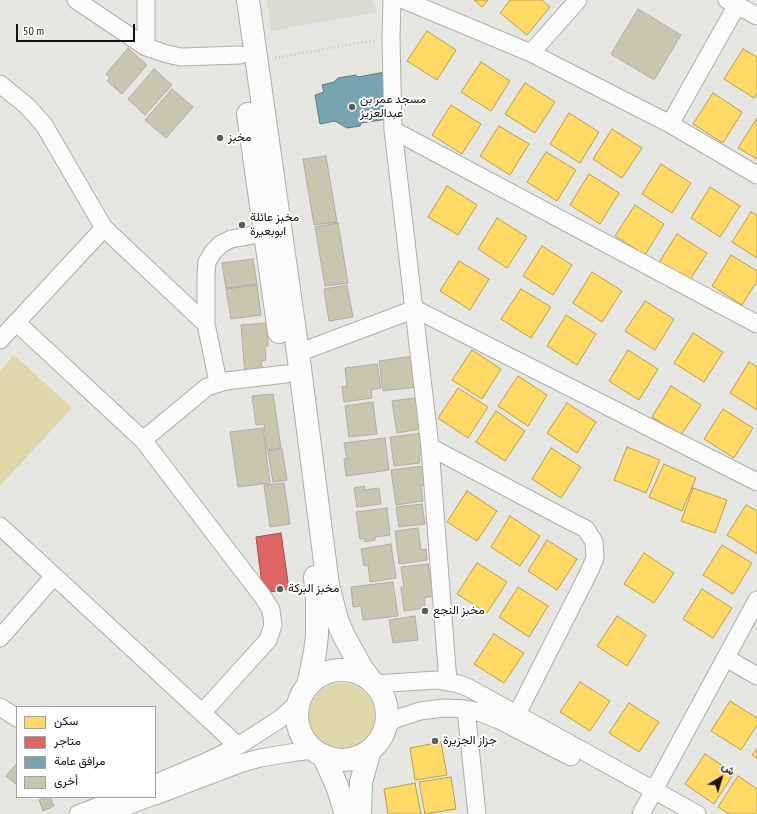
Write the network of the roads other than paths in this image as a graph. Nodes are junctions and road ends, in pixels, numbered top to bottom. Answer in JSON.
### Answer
{"nodes":[{"id":1,"x":76,"y":0,"type":"edge"},
{"id":2,"x":146,"y":0,"type":"edge"},
{"id":3,"x":233,"y":0,"type":"edge"},
{"id":4,"x":248,"y":0,"type":"edge"},
{"id":5,"x":392,"y":0,"type":"edge"},
{"id":6,"x":404,"y":0,"type":"edge"},
{"id":7,"x":578,"y":0,"type":"edge"},
{"id":8,"x":732,"y":3,"type":"edge"},
{"id":9,"x":757,"y":16,"type":"edge"},
{"id":10,"x":146,"y":47,"type":"junction"},
{"id":11,"x":531,"y":53,"type":"junction"},
{"id":12,"x":248,"y":58,"type":"junction"},
{"id":13,"x":0,"y":84,"type":"edge"},
{"id":14,"x":670,"y":124,"type":"junction"},
{"id":15,"x":393,"y":130,"type":"junction"},
{"id":16,"x":757,"y":175,"type":"edge"},
{"id":17,"x":104,"y":228,"type":"junction"},
{"id":18,"x":264,"y":232,"type":"junction"},
{"id":19,"x":415,"y":309,"type":"junction"},
{"id":20,"x":755,"y":318,"type":"edge"},
{"id":21,"x":16,"y":322,"type":"junction"},
{"id":22,"x":206,"y":324,"type":"junction"},
{"id":23,"x":0,"y":340,"type":"edge"},
{"id":24,"x":298,"y":353,"type":"junction"},
{"id":25,"x":286,"y":374,"type":"junction"},
{"id":26,"x":218,"y":382,"type":"junction"},
{"id":27,"x":143,"y":440,"type":"junction"},
{"id":28,"x":430,"y":447,"type":"junction"},
{"id":29,"x":757,"y":482,"type":"edge"},
{"id":30,"x":0,"y":526,"type":"edge"},
{"id":31,"x":54,"y":576,"type":"junction"},
{"id":32,"x":757,"y":600,"type":"edge"},
{"id":33,"x":0,"y":638,"type":"edge"},
{"id":34,"x":726,"y":658,"type":"junction"},
{"id":35,"x":757,"y":676,"type":"edge"},
{"id":36,"x":448,"y":682,"type":"junction"},
{"id":37,"x":373,"y":683,"type":"junction"},
{"id":38,"x":303,"y":694,"type":"junction"},
{"id":39,"x":0,"y":707,"type":"edge"},
{"id":40,"x":466,"y":709,"type":"junction"},
{"id":41,"x":202,"y":713,"type":"junction"},
{"id":42,"x":517,"y":714,"type":"junction"},
{"id":43,"x":16,"y":717,"type":"edge"},
{"id":44,"x":385,"y":725,"type":"junction"},
{"id":45,"x":238,"y":746,"type":"junction"},
{"id":46,"x":370,"y":750,"type":"junction"},
{"id":47,"x":319,"y":753,"type":"junction"},
{"id":48,"x":156,"y":783,"type":"edge"},
{"id":49,"x":651,"y":794,"type":"junction"},
{"id":50,"x":156,"y":796,"type":"edge"},
{"id":51,"x":143,"y":798,"type":"edge"},
{"id":52,"x":111,"y":802,"type":"edge"},
{"id":53,"x":78,"y":814,"type":"edge"},
{"id":54,"x":346,"y":814,"type":"edge"},
{"id":55,"x":360,"y":814,"type":"edge"},
{"id":56,"x":477,"y":814,"type":"edge"},
{"id":57,"x":641,"y":814,"type":"edge"},
{"id":58,"x":679,"y":814,"type":"edge"},
{"id":59,"x":697,"y":814,"type":"edge"}],
"edges":[{"from":1,"to":10,"type":"street"},
{"from":2,"to":10,"type":"street"},
{"from":3,"to":12,"type":"main road"},
{"from":4,"to":12,"type":"main road"},
{"from":5,"to":15,"type":"street"},
{"from":6,"to":11,"type":"street"},
{"from":7,"to":11,"type":"street"},
{"from":8,"to":9,"type":"street"},
{"from":8,"to":14,"type":"street"},
{"from":10,"to":12,"type":"street"},
{"from":11,"to":14,"type":"street"},
{"from":12,"to":18,"type":"main road"},
{"from":12,"to":24,"type":"main road"},
{"from":13,"to":17,"type":"street"},
{"from":14,"to":16,"type":"street"},
{"from":15,"to":19,"type":"street"},
{"from":15,"to":20,"type":"street"},
{"from":17,"to":21,"type":"street"},
{"from":17,"to":22,"type":"street"},
{"from":18,"to":22,"type":"street"},
{"from":18,"to":25,"type":"main road"},
{"from":19,"to":24,"type":"street"},
{"from":19,"to":28,"type":"street"},
{"from":19,"to":29,"type":"street"},
{"from":21,"to":23,"type":"street"},
{"from":21,"to":27,"type":"street"},
{"from":22,"to":26,"type":"street"},
{"from":24,"to":37,"type":"main road"},
{"from":25,"to":26,"type":"street"},
{"from":25,"to":38,"type":"main road"},
{"from":26,"to":27,"type":"street"},
{"from":27,"to":41,"type":"street"},
{"from":28,"to":36,"type":"street"},
{"from":28,"to":42,"type":"street"},
{"from":30,"to":31,"type":"street"},
{"from":31,"to":33,"type":"street"},
{"from":31,"to":41,"type":"street"},
{"from":32,"to":34,"type":"street"},
{"from":34,"to":35,"type":"street"},
{"from":34,"to":49,"type":"street"},
{"from":36,"to":37,"type":"street"},
{"from":36,"to":42,"type":"street"},
{"from":37,"to":38,"type":"main road"},
{"from":37,"to":44,"type":"main road"},
{"from":38,"to":45,"type":"street"},
{"from":38,"to":47,"type":"main road"},
{"from":39,"to":43,"type":"street"},
{"from":40,"to":44,"type":"street"},
{"from":40,"to":49,"type":"street"},
{"from":40,"to":56,"type":"street"},
{"from":41,"to":45,"type":"street"},
{"from":42,"to":49,"type":"street"},
{"from":44,"to":46,"type":"main road"},
{"from":45,"to":48,"type":"street"},
{"from":46,"to":47,"type":"main road"},
{"from":46,"to":55,"type":"main road"},
{"from":47,"to":50,"type":"street"},
{"from":47,"to":54,"type":"main road"},
{"from":49,"to":57,"type":"street"},
{"from":49,"to":58,"type":"street"},
{"from":49,"to":59,"type":"street"},
{"from":51,"to":52,"type":"street"},
{"from":52,"to":53,"type":"street"}]}
